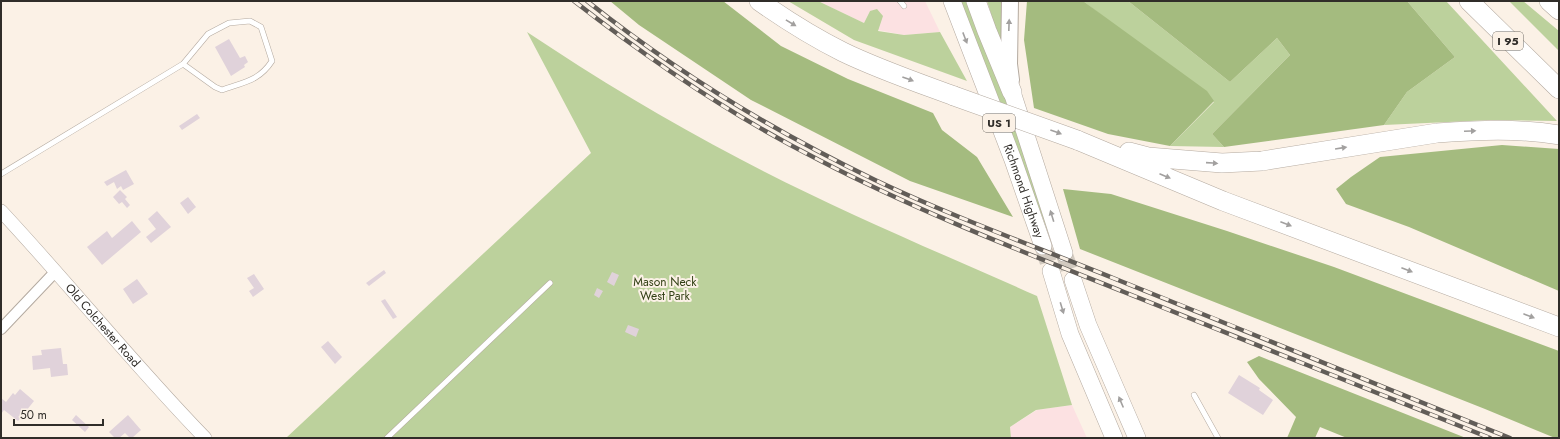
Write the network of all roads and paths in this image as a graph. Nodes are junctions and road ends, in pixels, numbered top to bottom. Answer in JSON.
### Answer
{"nodes":[{"id":1,"x":759,"y":1,"type":"edge"},
{"id":2,"x":900,"y":1,"type":"edge"},
{"id":3,"x":952,"y":1,"type":"edge"},
{"id":4,"x":976,"y":1,"type":"edge"},
{"id":5,"x":1010,"y":1,"type":"edge"},
{"id":6,"x":1469,"y":1,"type":"edge"},
{"id":7,"x":1549,"y":1,"type":"edge"},
{"id":8,"x":904,"y":6,"type":"dead end"},
{"id":9,"x":1559,"y":10,"type":"edge"},
{"id":10,"x":183,"y":64,"type":"junction"},
{"id":11,"x":1554,"y":84,"type":"edge"},
{"id":12,"x":1012,"y":92,"type":"junction"},
{"id":13,"x":1559,"y":135,"type":"edge"},
{"id":14,"x":1077,"y":140,"type":"junction"},
{"id":15,"x":1,"y":174,"type":"edge"},
{"id":16,"x":1,"y":211,"type":"edge"},
{"id":17,"x":1043,"y":246,"type":"tunnel mouth"},
{"id":18,"x":1064,"y":253,"type":"tunnel mouth"},
{"id":19,"x":56,"y":271,"type":"junction"},
{"id":20,"x":1051,"y":271,"type":"tunnel mouth"},
{"id":21,"x":1073,"y":280,"type":"tunnel mouth"},
{"id":22,"x":550,"y":283,"type":"dead end"},
{"id":23,"x":1559,"y":327,"type":"edge"},
{"id":24,"x":1,"y":329,"type":"edge"},
{"id":25,"x":1194,"y":395,"type":"dead end"},
{"id":26,"x":205,"y":438,"type":"edge"},
{"id":27,"x":387,"y":438,"type":"edge"},
{"id":28,"x":1114,"y":438,"type":"edge"},
{"id":29,"x":1137,"y":438,"type":"edge"},
{"id":30,"x":1218,"y":438,"type":"edge"}],
"edges":[{"from":1,"to":14,"type":"highway","one_way":true,"bridge":true},
{"from":2,"to":8,"type":"lane"},
{"from":3,"to":17,"type":"highway","name":"Richmond Highway","number":"US 1","one_way":true},
{"from":4,"to":12,"type":"highway"},
{"from":12,"to":5,"type":"main road","name":"Richmond Highway","number":"US 1","one_way":true},
{"from":6,"to":11,"type":"highway","number":"I 95"},
{"from":7,"to":9,"type":"highway"},
{"from":10,"to":10,"type":"lane"},
{"from":10,"to":15,"type":"lane"},
{"from":18,"to":12,"type":"highway","name":"Richmond Highway","number":"US 1","one_way":true},
{"from":14,"to":13,"type":"highway","one_way":true},
{"from":14,"to":23,"type":"highway","one_way":true},
{"from":16,"to":19,"type":"street","name":"Old Colchester Road"},
{"from":19,"to":24,"type":"street"},
{"from":19,"to":26,"type":"street","name":"Old Colchester Road"},
{"from":20,"to":28,"type":"highway","one_way":true},
{"from":29,"to":21,"type":"highway","one_way":true},
{"from":22,"to":27,"type":"lane"},
{"from":25,"to":30,"type":"lane"}]}
